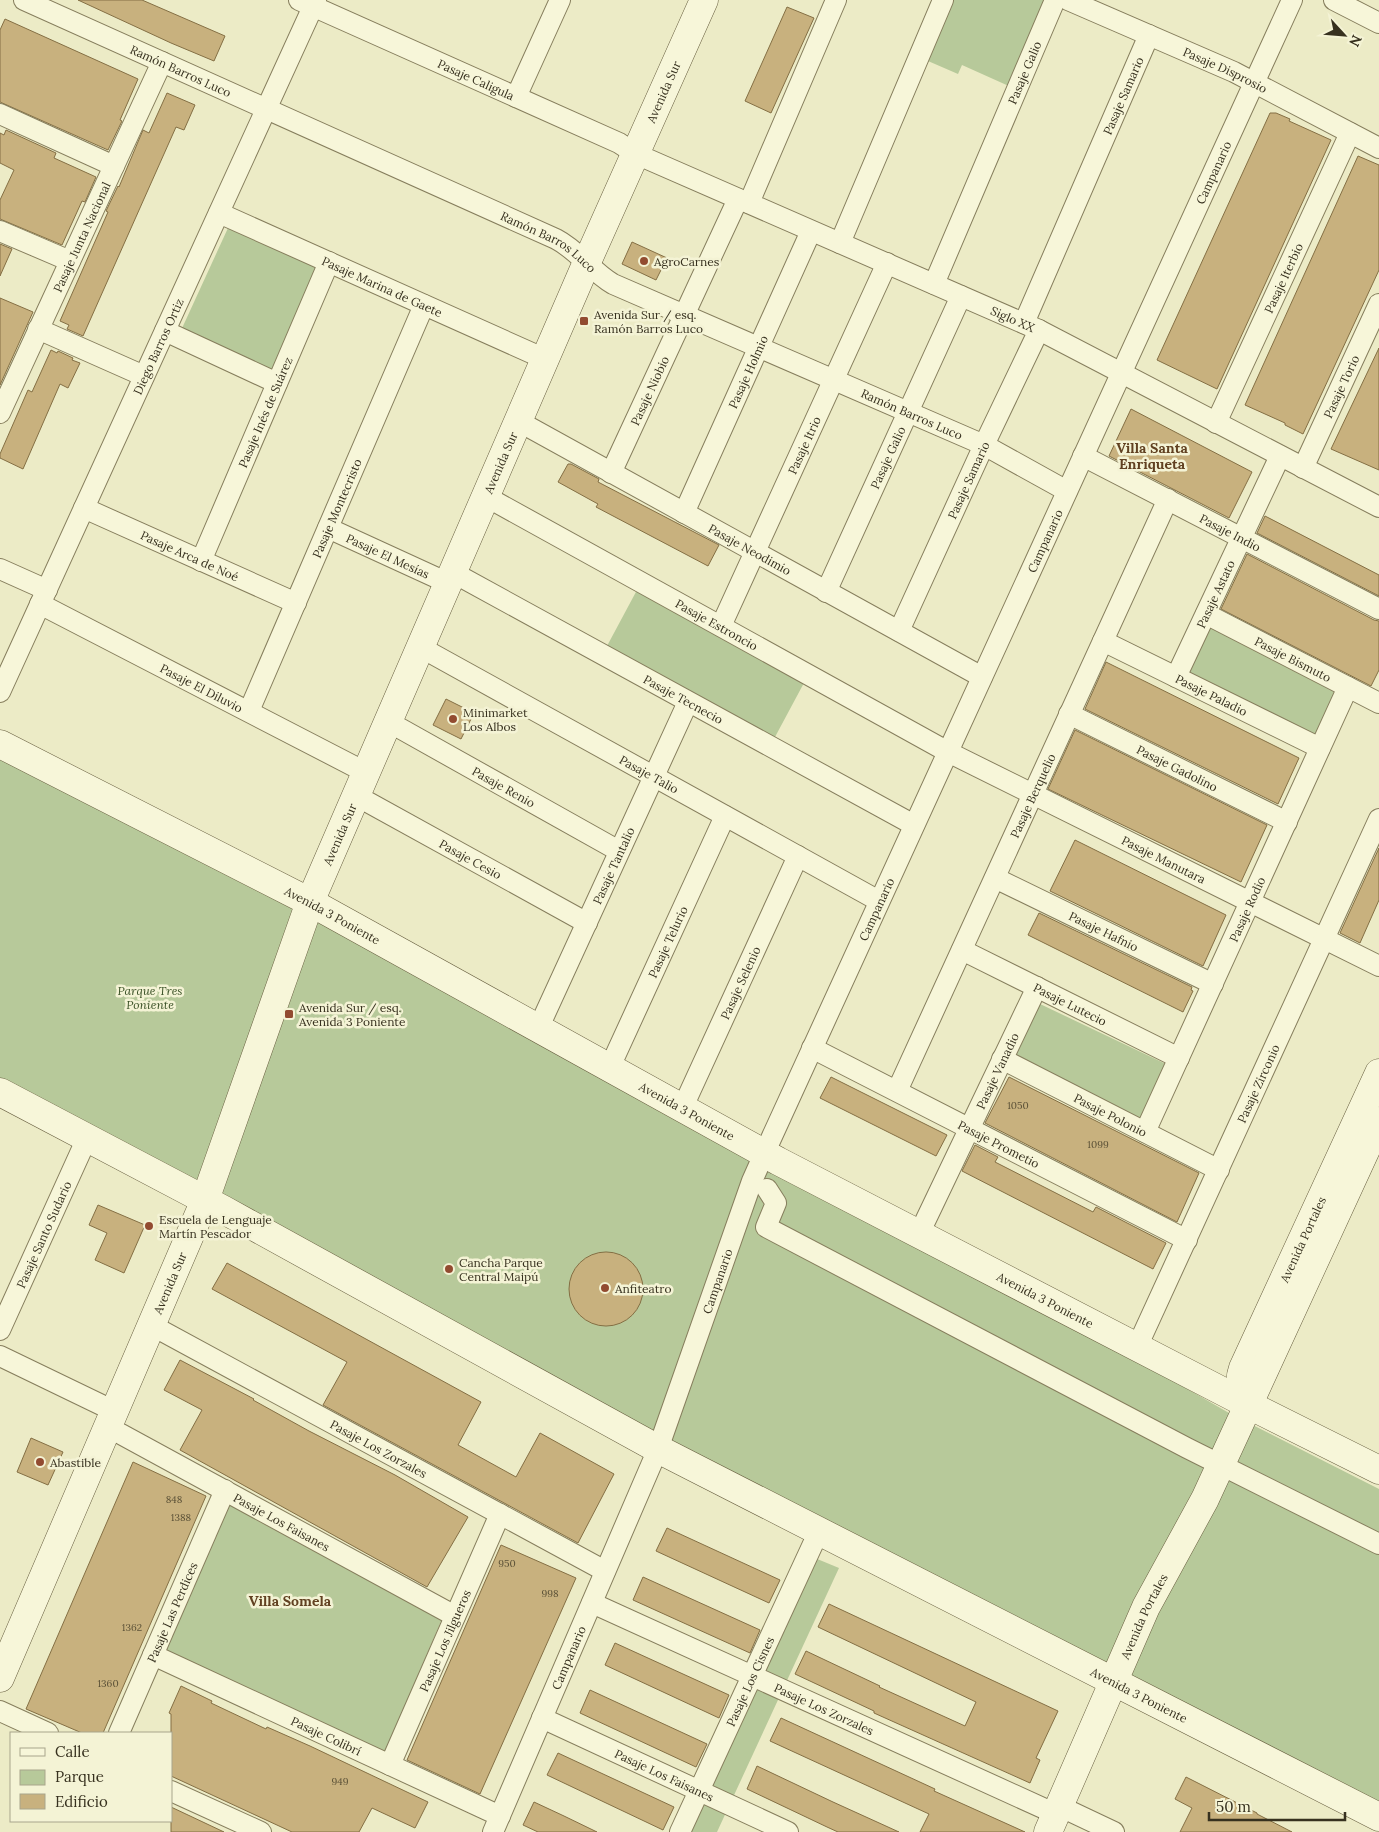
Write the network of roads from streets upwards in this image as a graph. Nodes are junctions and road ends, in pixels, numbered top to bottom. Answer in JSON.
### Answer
{"nodes":[{"id":1,"x":24,"y":0,"type":"edge"},
{"id":2,"x":558,"y":0,"type":"edge"},
{"id":3,"x":704,"y":0,"type":"edge"},
{"id":4,"x":836,"y":0,"type":"edge"},
{"id":5,"x":943,"y":0,"type":"edge"},
{"id":6,"x":1055,"y":0,"type":"edge"},
{"id":7,"x":1068,"y":0,"type":"edge"},
{"id":8,"x":1292,"y":0,"type":"edge"},
{"id":9,"x":1334,"y":0,"type":"edge"},
{"id":10,"x":310,"y":2,"type":"edge"},
{"id":11,"x":63,"y":8,"type":"edge"},
{"id":12,"x":1379,"y":23,"type":"edge"},
{"id":13,"x":1149,"y":35,"type":"junction"},
{"id":14,"x":162,"y":62,"type":"junction"},
{"id":15,"x":1254,"y":82,"type":"junction"},
{"id":16,"x":516,"y":97,"type":"junction"},
{"id":17,"x":266,"y":109,"type":"junction"},
{"id":18,"x":0,"y":114,"type":"edge"},
{"id":19,"x":1350,"y":133,"type":"junction"},
{"id":20,"x":1379,"y":148,"type":"edge"},
{"id":21,"x":636,"y":154,"type":"junction"},
{"id":22,"x":114,"y":166,"type":"junction"},
{"id":23,"x":743,"y":201,"type":"junction"},
{"id":24,"x":219,"y":212,"type":"junction"},
{"id":25,"x":811,"y":230,"type":"junction"},
{"id":26,"x":0,"y":231,"type":"edge"},
{"id":27,"x":840,"y":243,"type":"junction"},
{"id":28,"x":70,"y":261,"type":"junction"},
{"id":29,"x":329,"y":262,"type":"junction"},
{"id":30,"x":588,"y":262,"type":"junction"},
{"id":31,"x":887,"y":263,"type":"junction"},
{"id":32,"x":934,"y":284,"type":"junction"},
{"id":33,"x":961,"y":296,"type":"junction"},
{"id":34,"x":1379,"y":304,"type":"edge"},
{"id":35,"x":424,"y":305,"type":"junction"},
{"id":36,"x":684,"y":315,"type":"junction"},
{"id":37,"x":1032,"y":327,"type":"junction"},
{"id":38,"x":38,"y":329,"type":"junction"},
{"id":39,"x":165,"y":332,"type":"junction"},
{"id":40,"x":758,"y":347,"type":"junction"},
{"id":41,"x":545,"y":360,"type":"junction"},
{"id":42,"x":1121,"y":373,"type":"junction"},
{"id":43,"x":144,"y":376,"type":"junction"},
{"id":44,"x":834,"y":380,"type":"junction"},
{"id":45,"x":277,"y":383,"type":"junction"},
{"id":46,"x":908,"y":412,"type":"junction"},
{"id":47,"x":0,"y":413,"type":"edge"},
{"id":48,"x":518,"y":421,"type":"junction"},
{"id":49,"x":1216,"y":423,"type":"junction"},
{"id":50,"x":984,"y":446,"type":"junction"},
{"id":51,"x":1083,"y":456,"type":"junction"},
{"id":52,"x":1280,"y":456,"type":"junction"},
{"id":53,"x":1303,"y":468,"type":"junction"},
{"id":54,"x":611,"y":473,"type":"junction"},
{"id":55,"x":1067,"y":491,"type":"junction"},
{"id":56,"x":485,"y":496,"type":"junction"},
{"id":57,"x":1168,"y":499,"type":"junction"},
{"id":58,"x":1379,"y":507,"type":"edge"},
{"id":59,"x":84,"y":508,"type":"junction"},
{"id":60,"x":684,"y":513,"type":"junction"},
{"id":61,"x":328,"y":528,"type":"junction"},
{"id":62,"x":1242,"y":538,"type":"junction"},
{"id":63,"x":755,"y":552,"type":"junction"},
{"id":64,"x":201,"y":560,"type":"junction"},
{"id":65,"x":0,"y":570,"type":"edge"},
{"id":66,"x":450,"y":577,"type":"junction"},
{"id":67,"x":826,"y":592,"type":"junction"},
{"id":68,"x":43,"y":597,"type":"junction"},
{"id":69,"x":296,"y":603,"type":"junction"},
{"id":70,"x":1379,"y":609,"type":"edge"},
{"id":71,"x":1206,"y":614,"type":"junction"},
{"id":72,"x":721,"y":626,"type":"junction"},
{"id":73,"x":899,"y":632,"type":"junction"},
{"id":74,"x":1103,"y":641,"type":"junction"},
{"id":75,"x":420,"y":646,"type":"junction"},
{"id":76,"x":982,"y":677,"type":"junction"},
{"id":77,"x":1176,"y":677,"type":"junction"},
{"id":78,"x":1348,"y":687,"type":"junction"},
{"id":79,"x":0,"y":692,"type":"edge"},
{"id":80,"x":688,"y":702,"type":"junction"},
{"id":81,"x":1379,"y":703,"type":"edge"},
{"id":82,"x":249,"y":711,"type":"junction"},
{"id":83,"x":1070,"y":714,"type":"junction"},
{"id":84,"x":388,"y":721,"type":"junction"},
{"id":85,"x":0,"y":744,"type":"edge"},
{"id":86,"x":1320,"y":748,"type":"junction"},
{"id":87,"x":948,"y":752,"type":"junction"},
{"id":88,"x":654,"y":776,"type":"junction"},
{"id":89,"x":360,"y":783,"type":"junction"},
{"id":90,"x":1033,"y":794,"type":"junction"},
{"id":91,"x":725,"y":816,"type":"junction"},
{"id":92,"x":1379,"y":820,"type":"edge"},
{"id":93,"x":1286,"y":822,"type":"junction"},
{"id":94,"x":914,"y":825,"type":"junction"},
{"id":95,"x":620,"y":851,"type":"junction"},
{"id":96,"x":798,"y":856,"type":"junction"},
{"id":97,"x":995,"y":878,"type":"junction"},
{"id":98,"x":879,"y":901,"type":"junction"},
{"id":99,"x":310,"y":902,"type":"junction"},
{"id":100,"x":1250,"y":902,"type":"junction"},
{"id":101,"x":586,"y":924,"type":"junction"},
{"id":102,"x":1325,"y":939,"type":"junction"},
{"id":103,"x":962,"y":950,"type":"junction"},
{"id":104,"x":1379,"y":966,"type":"edge"},
{"id":105,"x":1213,"y":984,"type":"junction"},
{"id":106,"x":1037,"y":987,"type":"junction"},
{"id":107,"x":538,"y":1029,"type":"junction"},
{"id":108,"x":812,"y":1048,"type":"junction"},
{"id":109,"x":1179,"y":1058,"type":"junction"},
{"id":110,"x":1002,"y":1060,"type":"junction"},
{"id":111,"x":610,"y":1069,"type":"junction"},
{"id":112,"x":1379,"y":1073,"type":"edge"},
{"id":113,"x":897,"y":1091,"type":"junction"},
{"id":114,"x":0,"y":1092,"type":"edge"},
{"id":115,"x":682,"y":1108,"type":"junction"},
{"id":116,"x":1379,"y":1120,"type":"edge"},
{"id":117,"x":970,"y":1128,"type":"junction"},
{"id":118,"x":1145,"y":1132,"type":"junction"},
{"id":119,"x":87,"y":1138,"type":"junction"},
{"id":120,"x":764,"y":1154,"type":"junction"},
{"id":121,"x":1219,"y":1170,"type":"junction"},
{"id":122,"x":767,"y":1189,"type":"dead end"},
{"id":123,"x":205,"y":1200,"type":"junction"},
{"id":124,"x":919,"y":1234,"type":"junction"},
{"id":125,"x":1187,"y":1240,"type":"junction"},
{"id":126,"x":152,"y":1325,"type":"junction"},
{"id":127,"x":0,"y":1330,"type":"edge"},
{"id":128,"x":1137,"y":1347,"type":"junction"},
{"id":129,"x":0,"y":1356,"type":"edge"},
{"id":130,"x":1249,"y":1405,"type":"junction"},
{"id":131,"x":111,"y":1419,"type":"junction"},
{"id":132,"x":658,"y":1449,"type":"junction"},
{"id":133,"x":1377,"y":1464,"type":"edge"},
{"id":134,"x":1220,"y":1465,"type":"junction"},
{"id":135,"x":225,"y":1490,"type":"junction"},
{"id":136,"x":500,"y":1514,"type":"junction"},
{"id":137,"x":819,"y":1531,"type":"junction"},
{"id":138,"x":1379,"y":1544,"type":"edge"},
{"id":139,"x":605,"y":1571,"type":"junction"},
{"id":140,"x":592,"y":1603,"type":"junction"},
{"id":141,"x":455,"y":1616,"type":"junction"},
{"id":142,"x":153,"y":1655,"type":"junction"},
{"id":143,"x":3,"y":1662,"type":"edge"},
{"id":144,"x":752,"y":1676,"type":"junction"},
{"id":145,"x":1113,"y":1682,"type":"junction"},
{"id":146,"x":0,"y":1711,"type":"edge"},
{"id":147,"x":542,"y":1718,"type":"junction"},
{"id":148,"x":46,"y":1732,"type":"edge"},
{"id":149,"x":119,"y":1732,"type":"edge"},
{"id":150,"x":390,"y":1766,"type":"junction"},
{"id":151,"x":172,"y":1791,"type":"edge"},
{"id":152,"x":699,"y":1791,"type":"junction"},
{"id":153,"x":1054,"y":1817,"type":"edge"},
{"id":154,"x":1379,"y":1817,"type":"edge"},
{"id":155,"x":495,"y":1828,"type":"edge"},
{"id":156,"x":260,"y":1832,"type":"edge"},
{"id":157,"x":680,"y":1832,"type":"edge"},
{"id":158,"x":788,"y":1832,"type":"edge"},
{"id":159,"x":1114,"y":1832,"type":"edge"}],
"edges":[{"from":1,"to":11,"type":"street","name":"Ramón Barros Luco"},
{"from":2,"to":16,"type":"street"},
{"from":3,"to":21,"type":"street","name":"Avenida Sur"},
{"from":4,"to":23,"type":"street","name":"Pasaje Niobio"},
{"from":5,"to":27,"type":"street"},
{"from":6,"to":32,"type":"street","name":"Pasaje Galio"},
{"from":7,"to":13,"type":"street","name":"Pasaje Disprosio"},
{"from":8,"to":15,"type":"street","name":"Campanario"},
{"from":9,"to":12,"type":"street"},
{"from":10,"to":16,"type":"street","name":"Pasaje Caligula"},
{"from":10,"to":17,"type":"street","name":"Diego Barros Ortiz"},
{"from":11,"to":14,"type":"street","name":"Ramón Barros Luco"},
{"from":13,"to":15,"type":"street","name":"Pasaje Disprosio"},
{"from":13,"to":37,"type":"street","name":"Pasaje Samario"},
{"from":14,"to":17,"type":"street","name":"Ramón Barros Luco"},
{"from":14,"to":22,"type":"street","name":"Pasaje Junta Nacional"},
{"from":15,"to":19,"type":"street","name":"Pasaje Disprosio"},
{"from":15,"to":42,"type":"street","name":"Campanario"},
{"from":16,"to":21,"type":"street","name":"Pasaje Caligula"},
{"from":17,"to":24,"type":"street","name":"Diego Barros Ortiz"},
{"from":17,"to":30,"type":"street","name":"Ramón Barros Luco"},
{"from":18,"to":22,"type":"street"},
{"from":19,"to":20,"type":"street","name":"Pasaje Disprosio"},
{"from":19,"to":49,"type":"street","name":"Pasaje Iterbio"},
{"from":21,"to":23,"type":"street","name":"Siglo XX"},
{"from":21,"to":30,"type":"street","name":"Avenida Sur"},
{"from":22,"to":28,"type":"street","name":"Pasaje Junta Nacional"},
{"from":23,"to":25,"type":"street","name":"Siglo XX"},
{"from":23,"to":36,"type":"street","name":"Pasaje Niobio"},
{"from":24,"to":29,"type":"street","name":"Pasaje Marina de Gaete"},
{"from":24,"to":39,"type":"street","name":"Diego Barros Ortiz"},
{"from":25,"to":27,"type":"street","name":"Siglo XX"},
{"from":25,"to":40,"type":"street","name":"Pasaje Holmio"},
{"from":26,"to":28,"type":"street"},
{"from":27,"to":31,"type":"street","name":"Siglo XX"},
{"from":28,"to":38,"type":"street","name":"Pasaje Junta Nacional"},
{"from":29,"to":35,"type":"street","name":"Pasaje Marina de Gaete"},
{"from":29,"to":45,"type":"street","name":"Pasaje Inés de Suárez"},
{"from":30,"to":36,"type":"street","name":"Ramón Barros Luco"},
{"from":30,"to":41,"type":"street","name":"Avenida Sur"},
{"from":31,"to":32,"type":"street","name":"Siglo XX"},
{"from":31,"to":44,"type":"street","name":"Pasaje Itrio"},
{"from":32,"to":33,"type":"street","name":"Siglo XX"},
{"from":33,"to":37,"type":"street","name":"Siglo XX"},
{"from":33,"to":46,"type":"street","name":"Pasaje Galio"},
{"from":34,"to":53,"type":"street","name":"Pasaje Torio"},
{"from":35,"to":41,"type":"street","name":"Pasaje Marina de Gaete"},
{"from":35,"to":61,"type":"street","name":"Pasaje Montecristo"},
{"from":36,"to":40,"type":"street","name":"Ramón Barros Luco"},
{"from":36,"to":54,"type":"street","name":"Pasaje Niobio"},
{"from":37,"to":42,"type":"street","name":"Siglo XX"},
{"from":37,"to":50,"type":"street","name":"Pasaje Samario"},
{"from":38,"to":43,"type":"street"},
{"from":38,"to":47,"type":"street","name":"Pasaje Junta Nacional"},
{"from":39,"to":43,"type":"street","name":"Diego Barros Ortiz"},
{"from":39,"to":45,"type":"street"},
{"from":40,"to":44,"type":"street","name":"Ramón Barros Luco"},
{"from":40,"to":60,"type":"street","name":"Pasaje Holmio"},
{"from":41,"to":48,"type":"street","name":"Avenida Sur"},
{"from":42,"to":49,"type":"street","name":"Siglo XX"},
{"from":42,"to":51,"type":"street","name":"Campanario"},
{"from":43,"to":59,"type":"street","name":"Diego Barros Ortiz"},
{"from":44,"to":46,"type":"street","name":"Ramón Barros Luco"},
{"from":44,"to":63,"type":"street","name":"Pasaje Itrio"},
{"from":45,"to":64,"type":"street","name":"Pasaje Inés de Suárez"},
{"from":46,"to":50,"type":"street","name":"Ramón Barros Luco"},
{"from":46,"to":67,"type":"street","name":"Pasaje Galio"},
{"from":48,"to":54,"type":"street","name":"Pasaje Neodimio"},
{"from":48,"to":56,"type":"street","name":"Avenida Sur"},
{"from":49,"to":52,"type":"street","name":"Siglo XX"},
{"from":50,"to":55,"type":"street","name":"Ramón Barros Luco"},
{"from":50,"to":73,"type":"street","name":"Pasaje Samario"},
{"from":51,"to":55,"type":"street","name":"Campanario"},
{"from":51,"to":57,"type":"street","name":"Pasaje Indio"},
{"from":52,"to":53,"type":"street","name":"Siglo XX"},
{"from":52,"to":62,"type":"street","name":"Pasaje Astato"},
{"from":53,"to":58,"type":"street","name":"Siglo XX"},
{"from":54,"to":60,"type":"street","name":"Pasaje Neodimio"},
{"from":55,"to":76,"type":"street","name":"Campanario"},
{"from":56,"to":66,"type":"street","name":"Avenida Sur"},
{"from":56,"to":72,"type":"street","name":"Pasaje Estroncio"},
{"from":57,"to":62,"type":"street","name":"Pasaje Indio"},
{"from":57,"to":74,"type":"street","name":"Pasaje Berquelio"},
{"from":59,"to":64,"type":"street","name":"Pasaje Arca de Noé"},
{"from":59,"to":68,"type":"street","name":"Diego Barros Ortiz"},
{"from":60,"to":63,"type":"street","name":"Pasaje Neodimio"},
{"from":61,"to":66,"type":"street","name":"Pasaje El Mesías"},
{"from":61,"to":69,"type":"street","name":"Pasaje Montecristo"},
{"from":62,"to":70,"type":"street","name":"Pasaje Indio"},
{"from":62,"to":71,"type":"street","name":"Pasaje Astato"},
{"from":63,"to":67,"type":"street","name":"Pasaje Neodimio"},
{"from":63,"to":72,"type":"street","name":"Pasaje Itrio"},
{"from":64,"to":69,"type":"street","name":"Pasaje Arca de Noé"},
{"from":65,"to":68,"type":"street","name":"Pasaje El Diluvio"},
{"from":66,"to":75,"type":"street","name":"Avenida Sur"},
{"from":66,"to":80,"type":"street","name":"Pasaje Tecnecio"},
{"from":67,"to":73,"type":"street","name":"Pasaje Neodimio"},
{"from":68,"to":79,"type":"street","name":"Diego Barros Ortiz"},
{"from":68,"to":82,"type":"street","name":"Pasaje El Diluvio"},
{"from":69,"to":82,"type":"street","name":"Pasaje Montecristo"},
{"from":71,"to":77,"type":"street","name":"Pasaje Astato"},
{"from":71,"to":78,"type":"street","name":"Pasaje Bismuto"},
{"from":72,"to":87,"type":"street","name":"Pasaje Estroncio"},
{"from":73,"to":76,"type":"street","name":"Pasaje Neodimio"},
{"from":74,"to":77,"type":"street","name":"Pasaje Paladio"},
{"from":74,"to":83,"type":"street","name":"Pasaje Berquelio"},
{"from":75,"to":84,"type":"street","name":"Avenida Sur"},
{"from":75,"to":88,"type":"street","name":"Pasaje Talio"},
{"from":76,"to":87,"type":"street","name":"Campanario"},
{"from":77,"to":86,"type":"street","name":"Pasaje Paladio"},
{"from":78,"to":81,"type":"street","name":"Pasaje Bismuto"},
{"from":78,"to":86,"type":"street","name":"Pasaje Rodio"},
{"from":80,"to":88,"type":"street","name":"Pasaje Tantalio"},
{"from":80,"to":94,"type":"street","name":"Pasaje Tecnecio"},
{"from":82,"to":89,"type":"street","name":"Pasaje El Diluvio"},
{"from":83,"to":90,"type":"street","name":"Pasaje Berquelio"},
{"from":83,"to":93,"type":"street","name":"Pasaje Gadolino"},
{"from":84,"to":89,"type":"street","name":"Avenida Sur"},
{"from":84,"to":95,"type":"street","name":"Pasaje Renio"},
{"from":85,"to":99,"type":"street","name":"Avenida 3 Poniente"},
{"from":86,"to":93,"type":"street","name":"Pasaje Rodio"},
{"from":87,"to":90,"type":"street","name":"Pasaje Manutara"},
{"from":87,"to":94,"type":"street","name":"Campanario"},
{"from":88,"to":91,"type":"street","name":"Pasaje Talio"},
{"from":88,"to":95,"type":"street","name":"Pasaje Tantalio"},
{"from":89,"to":99,"type":"street","name":"Avenida Sur"},
{"from":89,"to":101,"type":"street","name":"Pasaje Cesio"},
{"from":90,"to":97,"type":"street","name":"Pasaje Berquelio"},
{"from":90,"to":100,"type":"street","name":"Pasaje Manutara"},
{"from":91,"to":96,"type":"street","name":"Pasaje Talio"},
{"from":91,"to":111,"type":"street","name":"Pasaje Telurio"},
{"from":92,"to":102,"type":"street","name":"Pasaje Zirconio"},
{"from":93,"to":100,"type":"street","name":"Pasaje Rodio"},
{"from":94,"to":98,"type":"street","name":"Campanario"},
{"from":95,"to":101,"type":"street","name":"Pasaje Tantalio"},
{"from":96,"to":98,"type":"street","name":"Pasaje Talio"},
{"from":96,"to":115,"type":"street","name":"Pasaje Selenio"},
{"from":97,"to":103,"type":"street","name":"Pasaje Berquelio"},
{"from":97,"to":105,"type":"street","name":"Pasaje Hafnio"},
{"from":98,"to":108,"type":"street","name":"Campanario"},
{"from":99,"to":107,"type":"street","name":"Avenida 3 Poniente"},
{"from":99,"to":123,"type":"street","name":"Avenida Sur"},
{"from":100,"to":102,"type":"street","name":"Pasaje Manutara"},
{"from":100,"to":105,"type":"street","name":"Pasaje Rodio"},
{"from":101,"to":107,"type":"street","name":"Pasaje Tantalio"},
{"from":102,"to":104,"type":"street","name":"Pasaje Manutara"},
{"from":102,"to":121,"type":"street","name":"Pasaje Zirconio"},
{"from":103,"to":106,"type":"street","name":"Pasaje Lutecio"},
{"from":103,"to":113,"type":"street","name":"Pasaje Berquelio"},
{"from":105,"to":109,"type":"street","name":"Pasaje Rodio"},
{"from":106,"to":109,"type":"street","name":"Pasaje Lutecio"},
{"from":106,"to":110,"type":"street","name":"Pasaje Vanadio"},
{"from":107,"to":111,"type":"street","name":"Avenida 3 Poniente"},
{"from":108,"to":113,"type":"street","name":"Pasaje Prometio"},
{"from":108,"to":120,"type":"street","name":"Campanario"},
{"from":109,"to":118,"type":"street","name":"Pasaje Rodio"},
{"from":110,"to":117,"type":"street","name":"Pasaje Vanadio"},
{"from":110,"to":118,"type":"street","name":"Pasaje Polonio"},
{"from":111,"to":115,"type":"street","name":"Avenida 3 Poniente"},
{"from":112,"to":130,"type":"street","name":"Avenida Portales"},
{"from":113,"to":117,"type":"street","name":"Pasaje Prometio"},
{"from":114,"to":119,"type":"street","name":"Avenida 3 Poniente"},
{"from":115,"to":120,"type":"street","name":"Avenida 3 Poniente"},
{"from":116,"to":130,"type":"street","name":"Avenida Portales"},
{"from":117,"to":124,"type":"street","name":"Pasaje Vanadio"},
{"from":117,"to":125,"type":"street","name":"Pasaje Prometio"},
{"from":118,"to":121,"type":"street","name":"Pasaje Polonio"},
{"from":119,"to":123,"type":"street","name":"Avenida 3 Poniente"},
{"from":119,"to":127,"type":"street","name":"Pasaje Santo Sudario"},
{"from":120,"to":124,"type":"street","name":"Avenida 3 Poniente"},
{"from":120,"to":132,"type":"street","name":"Campanario"},
{"from":121,"to":125,"type":"street","name":"Pasaje Zirconio"},
{"from":122,"to":134,"type":"street"},
{"from":123,"to":126,"type":"street","name":"Avenida Sur"},
{"from":123,"to":132,"type":"street","name":"Avenida 3 Poniente"},
{"from":124,"to":128,"type":"street","name":"Avenida 3 Poniente"},
{"from":125,"to":128,"type":"street","name":"Pasaje Zirconio"},
{"from":126,"to":131,"type":"street","name":"Avenida Sur"},
{"from":126,"to":136,"type":"street","name":"Pasaje Los Zorzales"},
{"from":128,"to":130,"type":"street","name":"Avenida 3 Poniente"},
{"from":129,"to":131,"type":"street","name":"Pasaje Los Faisanes"},
{"from":130,"to":133,"type":"street","name":"Avenida 3 Poniente"},
{"from":130,"to":134,"type":"street","name":"Avenida Portales"},
{"from":131,"to":135,"type":"street","name":"Pasaje Los Faisanes"},
{"from":131,"to":143,"type":"street","name":"Avenida Sur"},
{"from":132,"to":137,"type":"street","name":"Avenida 3 Poniente"},
{"from":132,"to":139,"type":"street","name":"Campanario"},
{"from":134,"to":138,"type":"street"},
{"from":134,"to":145,"type":"street","name":"Avenida Portales"},
{"from":135,"to":141,"type":"street","name":"Pasaje Los Faisanes"},
{"from":135,"to":142,"type":"street","name":"Pasaje Las Perdices"},
{"from":136,"to":139,"type":"street","name":"Pasaje Los Zorzales"},
{"from":136,"to":141,"type":"street","name":"Pasaje Los Jilgueros"},
{"from":137,"to":144,"type":"street","name":"Pasaje Los Cisnes"},
{"from":137,"to":145,"type":"street","name":"Avenida 3 Poniente"},
{"from":139,"to":140,"type":"street","name":"Campanario"},
{"from":140,"to":144,"type":"street","name":"Pasaje Los Zorzales"},
{"from":140,"to":147,"type":"street","name":"Campanario"},
{"from":141,"to":150,"type":"street","name":"Pasaje Los Jilgueros"},
{"from":142,"to":149,"type":"street","name":"Pasaje Las Perdices"},
{"from":142,"to":150,"type":"street","name":"Pasaje Colibrí"},
{"from":144,"to":152,"type":"street","name":"Pasaje Los Cisnes"},
{"from":144,"to":153,"type":"street","name":"Pasaje Los Zorzales"},
{"from":145,"to":153,"type":"street","name":"Avenida Portales"},
{"from":145,"to":154,"type":"street","name":"Avenida 3 Poniente"},
{"from":146,"to":148,"type":"street"},
{"from":147,"to":152,"type":"street","name":"Pasaje Los Faisanes"},
{"from":147,"to":155,"type":"street","name":"Campanario"},
{"from":150,"to":155,"type":"street","name":"Pasaje Colibrí"},
{"from":151,"to":156,"type":"street"},
{"from":152,"to":157,"type":"street","name":"Pasaje Los Cisnes"},
{"from":152,"to":158,"type":"street","name":"Pasaje Los Faisanes"},
{"from":153,"to":159,"type":"street","name":"Pasaje Los Zorzales"}]}
